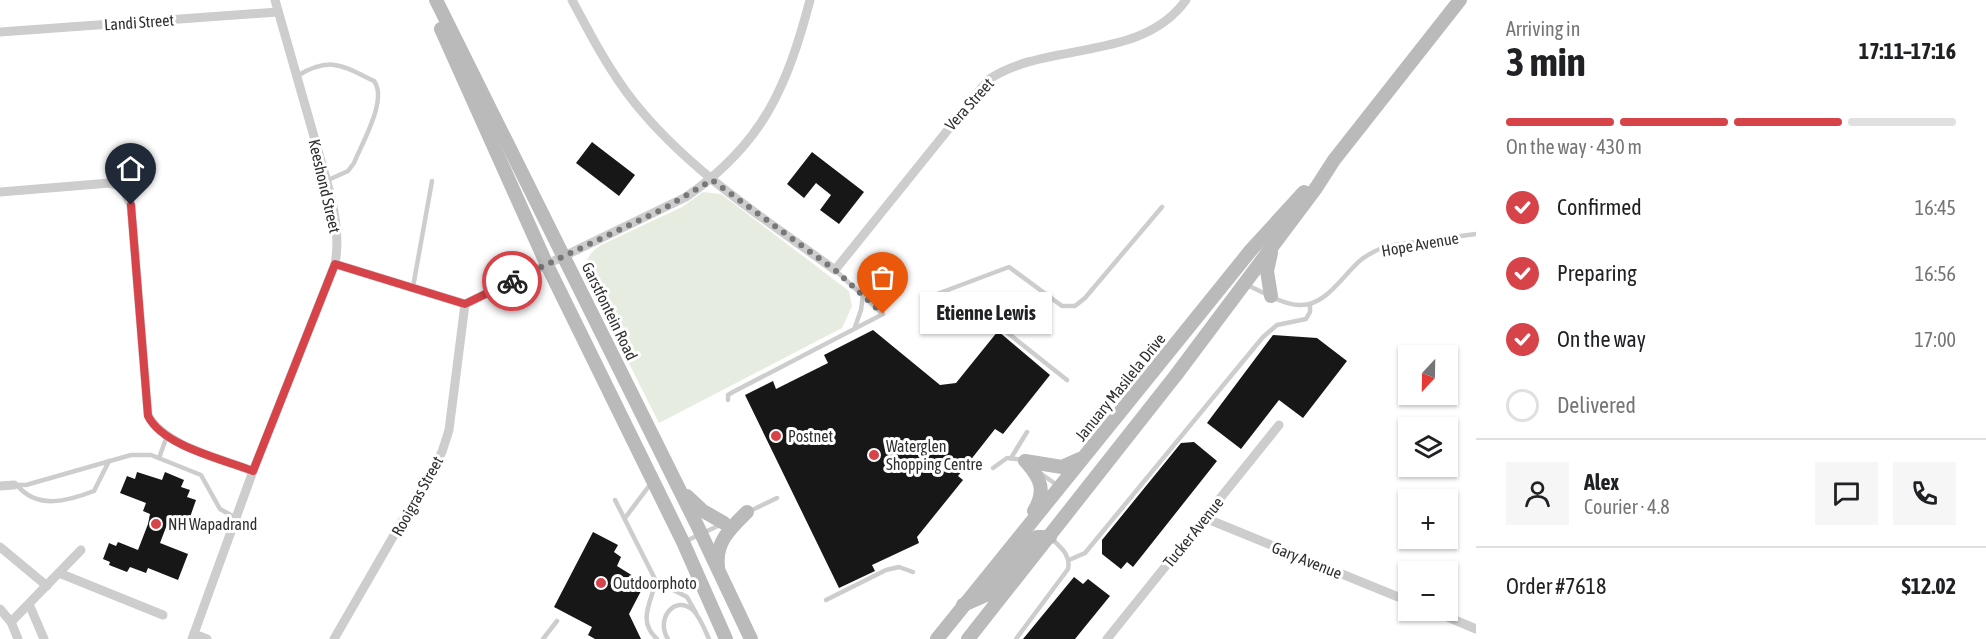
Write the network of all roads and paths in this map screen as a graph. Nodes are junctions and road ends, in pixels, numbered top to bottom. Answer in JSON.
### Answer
{"nodes":[{"id":1,"x":275,"y":0,"type":"edge"},
{"id":2,"x":429,"y":0,"type":"edge"},
{"id":3,"x":436,"y":0,"type":"edge"},
{"id":4,"x":572,"y":0,"type":"edge"},
{"id":5,"x":810,"y":0,"type":"edge"},
{"id":6,"x":1186,"y":0,"type":"edge"},
{"id":7,"x":1460,"y":0,"type":"edge"},
{"id":8,"x":278,"y":12,"type":"junction"},
{"id":9,"x":0,"y":32,"type":"edge"},
{"id":10,"x":297,"y":76,"type":"junction"},
{"id":11,"x":1334,"y":160,"type":"junction"},
{"id":12,"x":712,"y":180,"type":"junction"},
{"id":13,"x":326,"y":181,"type":"junction"},
{"id":14,"x":432,"y":181,"type":"dead end"},
{"id":15,"x":0,"y":192,"type":"edge"},
{"id":16,"x":1162,"y":207,"type":"dead end"},
{"id":17,"x":1476,"y":234,"type":"edge"},
{"id":18,"x":1274,"y":245,"type":"junction"},
{"id":19,"x":1251,"y":250,"type":"junction"},
{"id":20,"x":564,"y":256,"type":"junction"},
{"id":21,"x":335,"y":264,"type":"junction"},
{"id":22,"x":546,"y":265,"type":"junction"},
{"id":23,"x":835,"y":270,"type":"junction"},
{"id":24,"x":1244,"y":284,"type":"junction"},
{"id":25,"x":413,"y":290,"type":"junction"},
{"id":26,"x":937,"y":294,"type":"dead end"},
{"id":27,"x":863,"y":295,"type":"junction"},
{"id":28,"x":1271,"y":296,"type":"junction"},
{"id":29,"x":1214,"y":297,"type":"junction"},
{"id":30,"x":465,"y":304,"type":"junction"},
{"id":31,"x":1310,"y":304,"type":"junction"},
{"id":32,"x":853,"y":330,"type":"junction"},
{"id":33,"x":1004,"y":330,"type":"dead end"},
{"id":34,"x":1067,"y":380,"type":"dead end"},
{"id":35,"x":728,"y":400,"type":"dead end"},
{"id":36,"x":1279,"y":425,"type":"dead end"},
{"id":37,"x":1027,"y":432,"type":"dead end"},
{"id":38,"x":167,"y":436,"type":"junction"},
{"id":39,"x":1087,"y":454,"type":"junction"},
{"id":40,"x":159,"y":458,"type":"junction"},
{"id":41,"x":1021,"y":460,"type":"junction"},
{"id":42,"x":109,"y":461,"type":"junction"},
{"id":43,"x":1107,"y":461,"type":"junction"},
{"id":44,"x":993,"y":468,"type":"dead end"},
{"id":45,"x":253,"y":471,"type":"junction"},
{"id":46,"x":653,"y":481,"type":"junction"},
{"id":47,"x":15,"y":485,"type":"junction"},
{"id":48,"x":0,"y":486,"type":"edge"},
{"id":49,"x":678,"y":486,"type":"junction"},
{"id":50,"x":1060,"y":487,"type":"junction"},
{"id":51,"x":777,"y":498,"type":"dead end"},
{"id":52,"x":615,"y":500,"type":"dead end"},
{"id":53,"x":747,"y":512,"type":"junction"},
{"id":54,"x":236,"y":518,"type":"junction"},
{"id":55,"x":625,"y":518,"type":"junction"},
{"id":56,"x":1204,"y":518,"type":"junction"},
{"id":57,"x":724,"y":523,"type":"junction"},
{"id":58,"x":702,"y":533,"type":"junction"},
{"id":59,"x":1050,"y":537,"type":"junction"},
{"id":60,"x":1016,"y":540,"type":"junction"},
{"id":61,"x":683,"y":542,"type":"junction"},
{"id":62,"x":0,"y":547,"type":"edge"},
{"id":63,"x":81,"y":550,"type":"dead end"},
{"id":64,"x":1069,"y":560,"type":"junction"},
{"id":65,"x":913,"y":572,"type":"dead end"},
{"id":66,"x":59,"y":573,"type":"junction"},
{"id":67,"x":719,"y":574,"type":"junction"},
{"id":68,"x":656,"y":581,"type":"junction"},
{"id":69,"x":47,"y":586,"type":"junction"},
{"id":70,"x":1398,"y":597,"type":"edge"},
{"id":71,"x":826,"y":600,"type":"dead end"},
{"id":72,"x":29,"y":604,"type":"junction"},
{"id":73,"x":963,"y":605,"type":"junction"},
{"id":74,"x":0,"y":609,"type":"edge"},
{"id":75,"x":696,"y":614,"type":"junction"},
{"id":76,"x":163,"y":615,"type":"dead end"},
{"id":77,"x":557,"y":621,"type":"dead end"},
{"id":78,"x":1457,"y":621,"type":"edge"},
{"id":79,"x":10,"y":622,"type":"junction"},
{"id":80,"x":1476,"y":629,"type":"edge"},
{"id":81,"x":193,"y":637,"type":"edge"},
{"id":82,"x":46,"y":638,"type":"edge"},
{"id":83,"x":18,"y":639,"type":"edge"},
{"id":84,"x":207,"y":639,"type":"edge"},
{"id":85,"x":334,"y":639,"type":"edge"},
{"id":86,"x":543,"y":639,"type":"edge"},
{"id":87,"x":657,"y":639,"type":"edge"},
{"id":88,"x":668,"y":639,"type":"edge"},
{"id":89,"x":710,"y":639,"type":"edge"},
{"id":90,"x":726,"y":639,"type":"edge"},
{"id":91,"x":751,"y":639,"type":"edge"},
{"id":92,"x":937,"y":639,"type":"edge"},
{"id":93,"x":968,"y":639,"type":"edge"},
{"id":94,"x":1016,"y":639,"type":"edge"},
{"id":95,"x":1107,"y":639,"type":"edge"}],
"edges":[{"from":1,"to":8,"type":"street","name":"Keeshond Street"},
{"from":2,"to":22,"type":"main road"},
{"from":3,"to":20,"type":"main road","name":"Garstfontein Road"},
{"from":4,"to":12,"type":"street"},
{"from":5,"to":12,"type":"street"},
{"from":6,"to":23,"type":"street","name":"Vera Street"},
{"from":7,"to":11,"type":"main road","name":"January Masilela Drive"},
{"from":8,"to":9,"type":"street","name":"Landi Street"},
{"from":8,"to":10,"type":"street","name":"Keeshond Street"},
{"from":10,"to":13,"type":"street","name":"Keeshond Street"},
{"from":10,"to":13,"type":"lane"},
{"from":11,"to":18,"type":"main road","name":"January Masilela Drive"},
{"from":11,"to":19,"type":"main road","name":"January Masilela Drive"},
{"from":12,"to":20,"type":"street"},
{"from":12,"to":23,"type":"street"},
{"from":13,"to":21,"type":"street","name":"Keeshond Street"},
{"from":14,"to":25,"type":"lane"},
{"from":15,"to":38,"type":"street"},
{"from":16,"to":26,"type":"lane"},
{"from":17,"to":31,"type":"lane","name":"Hope Avenue"},
{"from":18,"to":24,"type":"main road","name":"January Masilela Drive"},
{"from":18,"to":28,"type":"main road"},
{"from":19,"to":24,"type":"main road"},
{"from":19,"to":29,"type":"main road","name":"January Masilela Drive"},
{"from":20,"to":22,"type":"street"},
{"from":20,"to":49,"type":"main road","name":"Garstfontein Road"},
{"from":21,"to":25,"type":"street"},
{"from":21,"to":45,"type":"street","name":"Keeshond Street"},
{"from":22,"to":30,"type":"street"},
{"from":22,"to":46,"type":"main road"},
{"from":23,"to":27,"type":"lane"},
{"from":24,"to":28,"type":"lane"},
{"from":24,"to":29,"type":"main road"},
{"from":24,"to":43,"type":"main road","name":"January Masilela Drive"},
{"from":25,"to":30,"type":"street"},
{"from":27,"to":32,"type":"lane"},
{"from":27,"to":32,"type":"lane"},
{"from":28,"to":31,"type":"lane"},
{"from":29,"to":39,"type":"main road","name":"January Masilela Drive"},
{"from":30,"to":85,"type":"street","name":"Rooigras Street"},
{"from":31,"to":64,"type":"lane","name":"Hope Avenue"},
{"from":32,"to":35,"type":"lane"},
{"from":33,"to":34,"type":"lane"},
{"from":36,"to":56,"type":"street","name":"Tucker Avenue"},
{"from":37,"to":41,"type":"lane"},
{"from":38,"to":40,"type":"lane"},
{"from":38,"to":45,"type":"street"},
{"from":39,"to":41,"type":"main road"},
{"from":39,"to":50,"type":"main road","name":"January Masilela Drive"},
{"from":40,"to":42,"type":"lane"},
{"from":40,"to":54,"type":"lane"},
{"from":41,"to":44,"type":"lane"},
{"from":41,"to":50,"type":"lane"},
{"from":41,"to":60,"type":"main road"},
{"from":42,"to":47,"type":"lane"},
{"from":42,"to":47,"type":"lane"},
{"from":43,"to":50,"type":"main road"},
{"from":43,"to":59,"type":"main road","name":"January Masilela Drive"},
{"from":45,"to":54,"type":"street","name":"Keeshond Street"},
{"from":46,"to":55,"type":"lane"},
{"from":46,"to":61,"type":"main road"},
{"from":47,"to":48,"type":"street"},
{"from":49,"to":57,"type":"main road"},
{"from":49,"to":58,"type":"main road","name":"Garstfontein Road"},
{"from":50,"to":60,"type":"main road","name":"January Masilela Drive"},
{"from":51,"to":53,"type":"lane"},
{"from":52,"to":55,"type":"lane"},
{"from":53,"to":57,"type":"lane"},
{"from":53,"to":67,"type":"main road"},
{"from":54,"to":81,"type":"street","name":"Keeshond Street"},
{"from":55,"to":68,"type":"lane"},
{"from":56,"to":70,"type":"street","name":"Gary Avenue"},
{"from":56,"to":95,"type":"street","name":"Tucker Avenue"},
{"from":57,"to":58,"type":"lane"},
{"from":58,"to":61,"type":"lane"},
{"from":58,"to":67,"type":"main road","name":"Garstfontein Road"},
{"from":59,"to":64,"type":"lane"},
{"from":59,"to":73,"type":"main road"},
{"from":59,"to":93,"type":"main road","name":"January Masilela Drive"},
{"from":60,"to":73,"type":"main road","name":"January Masilela Drive"},
{"from":61,"to":90,"type":"main road"},
{"from":62,"to":69,"type":"street"},
{"from":63,"to":66,"type":"street"},
{"from":64,"to":94,"type":"lane"},
{"from":65,"to":71,"type":"lane"},
{"from":66,"to":69,"type":"street"},
{"from":66,"to":76,"type":"street"},
{"from":67,"to":91,"type":"main road","name":"Garstfontein Road"},
{"from":68,"to":75,"type":"lane"},
{"from":68,"to":87,"type":"lane"},
{"from":69,"to":72,"type":"street"},
{"from":72,"to":79,"type":"street"},
{"from":72,"to":82,"type":"street"},
{"from":73,"to":92,"type":"main road","name":"January Masilela Drive"},
{"from":74,"to":79,"type":"street"},
{"from":75,"to":88,"type":"lane"},
{"from":75,"to":89,"type":"lane"},
{"from":77,"to":86,"type":"lane"},
{"from":78,"to":80,"type":"street"},
{"from":79,"to":83,"type":"street"},
{"from":81,"to":84,"type":"street"}]}
